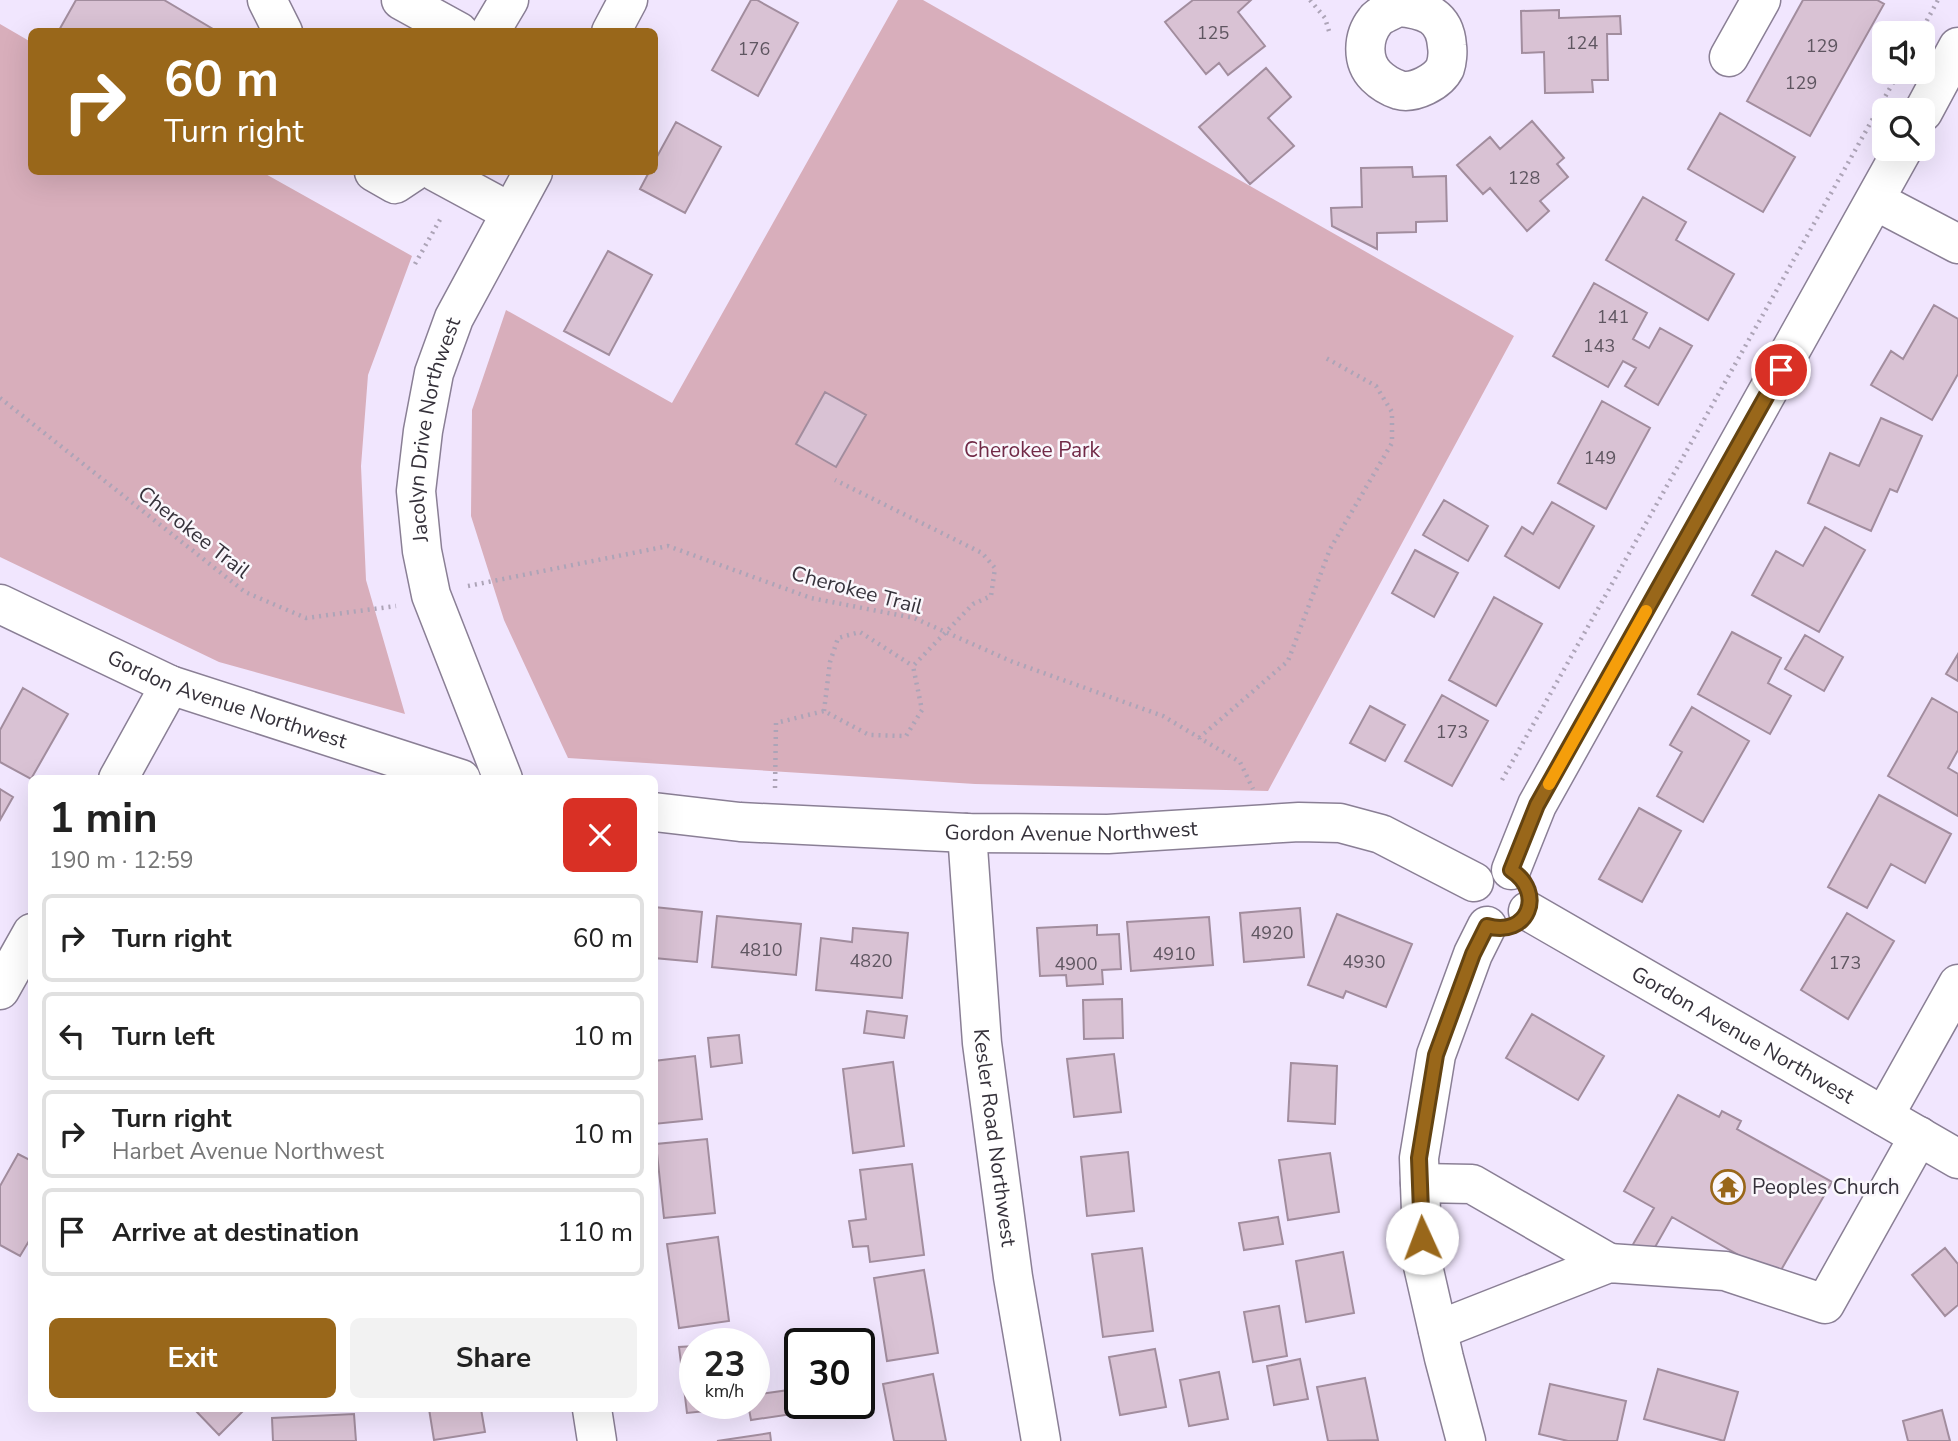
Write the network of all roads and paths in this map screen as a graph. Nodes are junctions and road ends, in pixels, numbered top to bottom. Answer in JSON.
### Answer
{"nodes":[{"id":1,"x":267,"y":0,"type":"edge"},
{"id":2,"x":401,"y":0,"type":"edge"},
{"id":3,"x":628,"y":0,"type":"edge"},
{"id":4,"x":1761,"y":0,"type":"edge"},
{"id":5,"x":1938,"y":0,"type":"edge"},
{"id":6,"x":1927,"y":21,"type":"edge"},
{"id":7,"x":493,"y":23,"type":"edge"},
{"id":8,"x":281,"y":28,"type":"edge"},
{"id":9,"x":613,"y":28,"type":"edge"},
{"id":10,"x":1958,"y":47,"type":"edge"},
{"id":11,"x":1729,"y":57,"type":"dead end"},
{"id":12,"x":1892,"y":84,"type":"edge"},
{"id":13,"x":1931,"y":98,"type":"edge"},
{"id":14,"x":1897,"y":161,"type":"edge"},
{"id":15,"x":379,"y":175,"type":"edge"},
{"id":16,"x":408,"y":175,"type":"edge"},
{"id":17,"x":442,"y":175,"type":"edge"},
{"id":18,"x":531,"y":175,"type":"edge"},
{"id":19,"x":1876,"y":201,"type":"junction"},
{"id":20,"x":510,"y":212,"type":"junction"},
{"id":21,"x":1958,"y":244,"type":"edge"},
{"id":22,"x":1326,"y":358,"type":"dead end"},
{"id":23,"x":0,"y":398,"type":"edge"},
{"id":24,"x":835,"y":480,"type":"dead end"},
{"id":25,"x":465,"y":586,"type":"dead end"},
{"id":26,"x":0,"y":604,"type":"edge"},
{"id":27,"x":397,"y":605,"type":"dead end"},
{"id":28,"x":944,"y":632,"type":"junction"},
{"id":29,"x":913,"y":666,"type":"junction"},
{"id":30,"x":170,"y":685,"type":"junction"},
{"id":31,"x":824,"y":711,"type":"junction"},
{"id":32,"x":1199,"y":738,"type":"junction"},
{"id":33,"x":120,"y":775,"type":"edge"},
{"id":34,"x":449,"y":775,"type":"edge"},
{"id":35,"x":501,"y":775,"type":"edge"},
{"id":36,"x":1502,"y":780,"type":"dead end"},
{"id":37,"x":658,"y":812,"type":"edge"},
{"id":38,"x":773,"y":824,"type":"junction"},
{"id":39,"x":1262,"y":824,"type":"junction"},
{"id":40,"x":967,"y":833,"type":"junction"},
{"id":41,"x":1511,"y":870,"type":"junction"},
{"id":42,"x":1474,"y":882,"type":"junction"},
{"id":43,"x":1528,"y":911,"type":"junction"},
{"id":44,"x":1487,"y":926,"type":"junction"},
{"id":45,"x":28,"y":940,"type":"edge"},
{"id":46,"x":1958,"y":984,"type":"edge"},
{"id":47,"x":0,"y":990,"type":"edge"},
{"id":48,"x":1884,"y":1116,"type":"junction"},
{"id":49,"x":1919,"y":1136,"type":"junction"},
{"id":50,"x":1958,"y":1159,"type":"edge"},
{"id":51,"x":1420,"y":1183,"type":"junction"},
{"id":52,"x":1609,"y":1263,"type":"junction"},
{"id":53,"x":1438,"y":1330,"type":"junction"},
{"id":54,"x":592,"y":1412,"type":"edge"},
{"id":55,"x":597,"y":1441,"type":"edge"},
{"id":56,"x":1041,"y":1441,"type":"edge"},
{"id":57,"x":1466,"y":1441,"type":"edge"}],
"edges":[{"from":1,"to":8,"type":"street"},
{"from":2,"to":7,"type":"street"},
{"from":3,"to":9,"type":"street"},
{"from":4,"to":11,"type":"street"},
{"from":5,"to":6,"type":"path"},
{"from":10,"to":13,"type":"street"},
{"from":12,"to":36,"type":"path"},
{"from":14,"to":19,"type":"street"},
{"from":15,"to":16,"type":"street"},
{"from":17,"to":20,"type":"street"},
{"from":18,"to":20,"type":"street","name":"Jacolyn Drive Northwest"},
{"from":19,"to":21,"type":"street"},
{"from":19,"to":41,"type":"street"},
{"from":20,"to":35,"type":"street","name":"Jacolyn Drive Northwest"},
{"from":22,"to":32,"type":"path"},
{"from":23,"to":27,"type":"path","name":"Cherokee Trail"},
{"from":24,"to":28,"type":"path"},
{"from":25,"to":28,"type":"path","name":"Cherokee Trail"},
{"from":26,"to":30,"type":"street","name":"Gordon Avenue Northwest"},
{"from":28,"to":29,"type":"path"},
{"from":28,"to":32,"type":"path","name":"Cherokee Trail"},
{"from":29,"to":31,"type":"path"},
{"from":29,"to":31,"type":"path"},
{"from":30,"to":33,"type":"street"},
{"from":30,"to":34,"type":"street","name":"Gordon Avenue Northwest"},
{"from":31,"to":38,"type":"path"},
{"from":32,"to":39,"type":"path","name":"Cherokee Trail"},
{"from":37,"to":38,"type":"street","name":"Gordon Avenue Northwest"},
{"from":38,"to":40,"type":"street","name":"Gordon Avenue Northwest"},
{"from":39,"to":40,"type":"street","name":"Gordon Avenue Northwest"},
{"from":39,"to":42,"type":"street","name":"Gordon Avenue Northwest"},
{"from":40,"to":56,"type":"street","name":"Kesler Road Northwest"},
{"from":41,"to":42,"type":"street"},
{"from":41,"to":43,"type":"street"},
{"from":42,"to":44,"type":"street"},
{"from":43,"to":44,"type":"street"},
{"from":43,"to":48,"type":"street","name":"Gordon Avenue Northwest"},
{"from":44,"to":51,"type":"street"},
{"from":45,"to":47,"type":"street"},
{"from":46,"to":48,"type":"street"},
{"from":48,"to":49,"type":"street","name":"Gordon Avenue Northwest"},
{"from":49,"to":50,"type":"street","name":"Gordon Avenue Northwest"},
{"from":49,"to":52,"type":"street"},
{"from":51,"to":52,"type":"street"},
{"from":51,"to":53,"type":"street"},
{"from":52,"to":53,"type":"street"},
{"from":53,"to":57,"type":"street"},
{"from":54,"to":55,"type":"street"}]}
